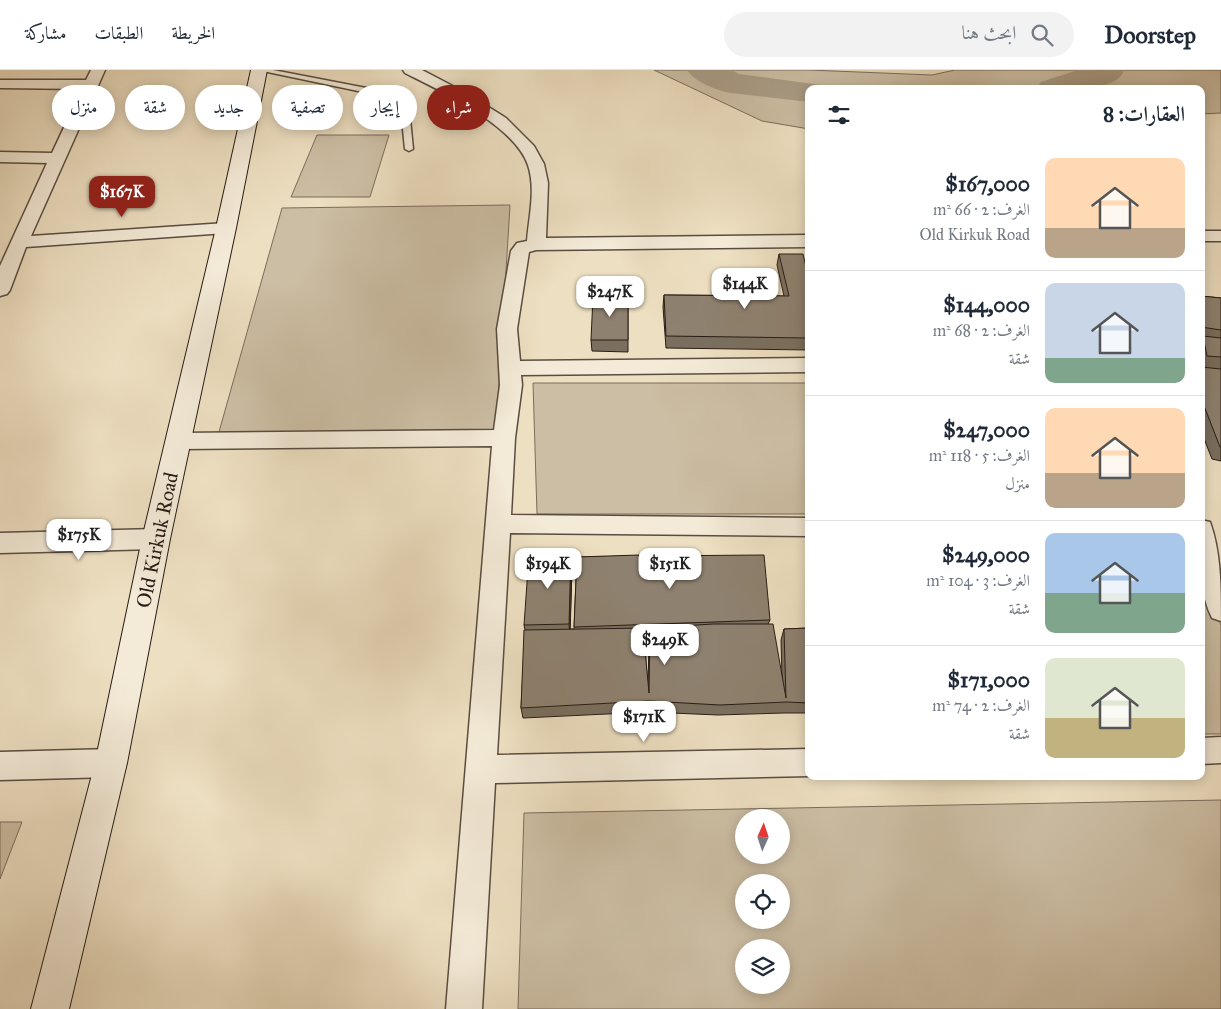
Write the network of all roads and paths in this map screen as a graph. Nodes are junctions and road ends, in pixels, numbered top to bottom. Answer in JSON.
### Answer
{"nodes":[{"id":1,"x":260,"y":70,"type":"edge"},
{"id":2,"x":410,"y":70,"type":"edge"},
{"id":3,"x":94,"y":78,"type":"edge"},
{"id":4,"x":0,"y":84,"type":"edge"},
{"id":5,"x":409,"y":149,"type":"dead end"},
{"id":6,"x":0,"y":157,"type":"edge"},
{"id":7,"x":58,"y":158,"type":"junction"},
{"id":8,"x":226,"y":228,"type":"junction"},
{"id":9,"x":1205,"y":236,"type":"edge"},
{"id":10,"x":1221,"y":236,"type":"edge"},
{"id":11,"x":805,"y":241,"type":"edge"},
{"id":12,"x":536,"y":244,"type":"junction"},
{"id":13,"x":12,"y":245,"type":"edge"},
{"id":14,"x":0,"y":290,"type":"edge"},
{"id":15,"x":805,"y":366,"type":"edge"},
{"id":16,"x":511,"y":368,"type":"junction"},
{"id":17,"x":504,"y":438,"type":"junction"},
{"id":18,"x":180,"y":441,"type":"junction"},
{"id":19,"x":499,"y":524,"type":"junction"},
{"id":20,"x":805,"y":527,"type":"edge"},
{"id":21,"x":156,"y":539,"type":"junction"},
{"id":22,"x":0,"y":543,"type":"edge"},
{"id":23,"x":1205,"y":545,"type":"edge"},
{"id":24,"x":1221,"y":610,"type":"edge"},
{"id":25,"x":1221,"y":750,"type":"edge"},
{"id":26,"x":1205,"y":751,"type":"edge"},
{"id":27,"x":111,"y":763,"type":"junction"},
{"id":28,"x":805,"y":763,"type":"edge"},
{"id":29,"x":0,"y":766,"type":"edge"},
{"id":30,"x":480,"y":769,"type":"junction"},
{"id":31,"x":50,"y":1009,"type":"edge"},
{"id":32,"x":464,"y":1009,"type":"edge"}],
"edges":[{"from":1,"to":5,"type":"lane"},
{"from":1,"to":8,"type":"street","name":"Old Kirkuk Road"},
{"from":2,"to":12,"type":"street"},
{"from":3,"to":4,"type":"street"},
{"from":3,"to":7,"type":"street"},
{"from":6,"to":7,"type":"street"},
{"from":7,"to":13,"type":"street"},
{"from":8,"to":13,"type":"street"},
{"from":8,"to":18,"type":"street","name":"Old Kirkuk Road"},
{"from":9,"to":10,"type":"street"},
{"from":11,"to":12,"type":"street"},
{"from":12,"to":16,"type":"street"},
{"from":13,"to":14,"type":"street"},
{"from":15,"to":16,"type":"street"},
{"from":16,"to":17,"type":"street"},
{"from":17,"to":18,"type":"street"},
{"from":17,"to":19,"type":"street"},
{"from":18,"to":21,"type":"street","name":"Old Kirkuk Road"},
{"from":19,"to":20,"type":"street"},
{"from":19,"to":30,"type":"street"},
{"from":21,"to":22,"type":"street"},
{"from":21,"to":27,"type":"street","name":"Old Kirkuk Road"},
{"from":23,"to":24,"type":"street"},
{"from":25,"to":26,"type":"street"},
{"from":27,"to":29,"type":"street"},
{"from":27,"to":31,"type":"street","name":"Old Kirkuk Road"},
{"from":28,"to":30,"type":"street"},
{"from":30,"to":32,"type":"street"}]}
